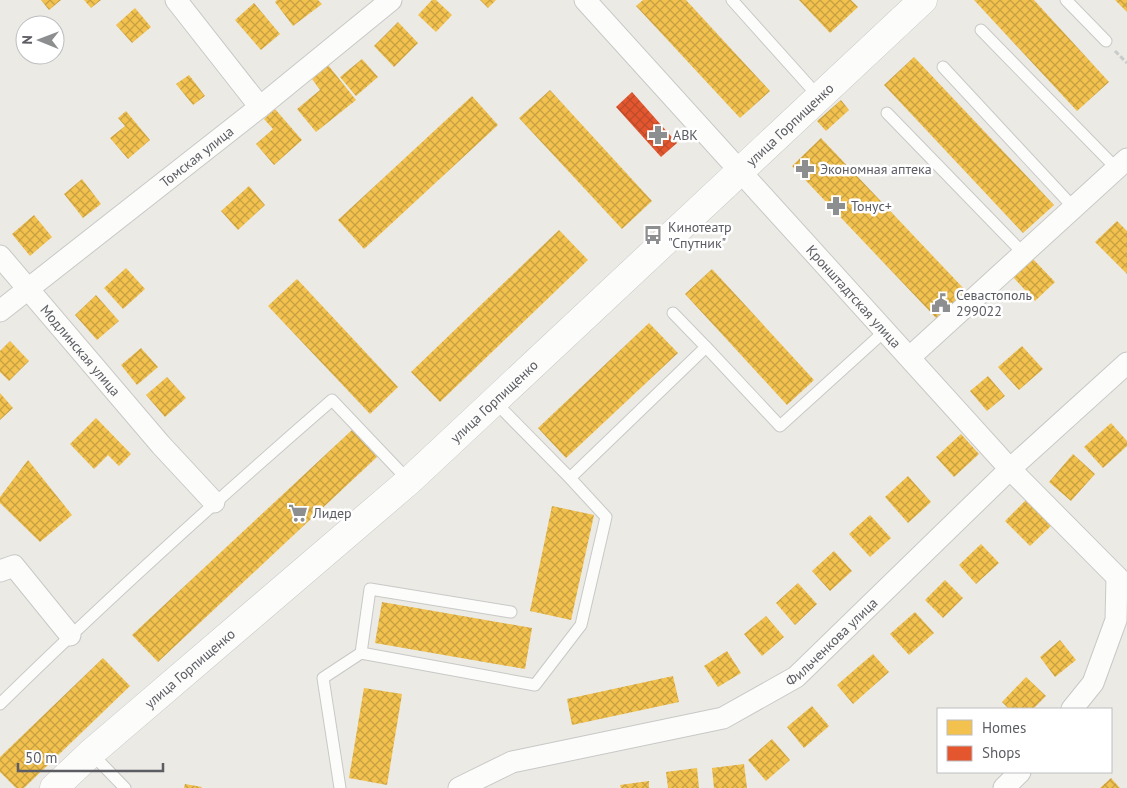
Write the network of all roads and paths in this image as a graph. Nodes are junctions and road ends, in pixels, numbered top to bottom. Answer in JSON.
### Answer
{"nodes":[{"id":1,"x":176,"y":0,"type":"edge"},
{"id":2,"x":391,"y":0,"type":"edge"},
{"id":3,"x":585,"y":0,"type":"edge"},
{"id":4,"x":732,"y":0,"type":"edge"},
{"id":5,"x":923,"y":0,"type":"edge"},
{"id":6,"x":1066,"y":0,"type":"edge"},
{"id":7,"x":981,"y":30,"type":"dead end"},
{"id":8,"x":1106,"y":41,"type":"dead end"},
{"id":9,"x":943,"y":67,"type":"dead end"},
{"id":10,"x":819,"y":96,"type":"junction"},
{"id":11,"x":260,"y":107,"type":"junction"},
{"id":12,"x":887,"y":114,"type":"dead end"},
{"id":13,"x":1122,"y":164,"type":"edge"},
{"id":14,"x":739,"y":171,"type":"junction"},
{"id":15,"x":1074,"y":208,"type":"junction"},
{"id":16,"x":1023,"y":253,"type":"junction"},
{"id":17,"x":0,"y":256,"type":"edge"},
{"id":18,"x":27,"y":290,"type":"junction"},
{"id":19,"x":0,"y":311,"type":"edge"},
{"id":20,"x":673,"y":313,"type":"dead end"},
{"id":21,"x":886,"y":330,"type":"junction"},
{"id":22,"x":706,"y":347,"type":"junction"},
{"id":23,"x":910,"y":357,"type":"junction"},
{"id":24,"x":1127,"y":363,"type":"edge"},
{"id":25,"x":494,"y":401,"type":"junction"},
{"id":26,"x":1010,"y":469,"type":"junction"},
{"id":27,"x":570,"y":478,"type":"junction"},
{"id":28,"x":408,"y":482,"type":"junction"},
{"id":29,"x":214,"y":502,"type":"junction"},
{"id":30,"x":0,"y":571,"type":"edge"},
{"id":31,"x":1122,"y":582,"type":"edge"},
{"id":32,"x":511,"y":612,"type":"dead end"},
{"id":33,"x":70,"y":635,"type":"junction"},
{"id":34,"x":360,"y":653,"type":"junction"},
{"id":35,"x":0,"y":704,"type":"edge"},
{"id":36,"x":1073,"y":708,"type":"edge"},
{"id":37,"x":91,"y":753,"type":"junction"},
{"id":38,"x":54,"y":788,"type":"edge"},
{"id":39,"x":124,"y":788,"type":"edge"},
{"id":40,"x":340,"y":788,"type":"edge"},
{"id":41,"x":460,"y":788,"type":"edge"}],
"edges":[{"from":1,"to":11,"type":"street"},
{"from":2,"to":11,"type":"street","name":"Томская улица"},
{"from":3,"to":14,"type":"street","name":"Кронштадтская улица"},
{"from":4,"to":10,"type":"lane"},
{"from":5,"to":10,"type":"main road","name":"улица Горпищенко"},
{"from":6,"to":8,"type":"lane"},
{"from":7,"to":13,"type":"lane"},
{"from":9,"to":15,"type":"lane"},
{"from":10,"to":14,"type":"main road","name":"улица Горпищенко"},
{"from":11,"to":18,"type":"street","name":"Томская улица"},
{"from":12,"to":16,"type":"lane"},
{"from":13,"to":15,"type":"street"},
{"from":14,"to":21,"type":"street","name":"Кронштадтская улица"},
{"from":14,"to":25,"type":"main road","name":"улица Горпищенко"},
{"from":15,"to":16,"type":"street"},
{"from":16,"to":23,"type":"street"},
{"from":17,"to":18,"type":"street","name":"Модлинская улица"},
{"from":18,"to":19,"type":"street","name":"Томская улица"},
{"from":18,"to":29,"type":"street","name":"Модлинская улица"},
{"from":20,"to":22,"type":"lane"},
{"from":21,"to":22,"type":"lane"},
{"from":21,"to":23,"type":"street","name":"Кронштадтская улица"},
{"from":22,"to":27,"type":"lane"},
{"from":23,"to":26,"type":"street","name":"Кронштадтская улица"},
{"from":24,"to":26,"type":"street","name":"Фильченкова улица"},
{"from":25,"to":27,"type":"lane"},
{"from":25,"to":28,"type":"main road","name":"улица Горпищенко"},
{"from":26,"to":31,"type":"street","name":"Кронштадтская улица"},
{"from":26,"to":41,"type":"street","name":"Фильченкова улица"},
{"from":27,"to":34,"type":"lane"},
{"from":28,"to":29,"type":"lane"},
{"from":28,"to":37,"type":"main road","name":"улица Горпищенко"},
{"from":29,"to":33,"type":"lane"},
{"from":30,"to":33,"type":"street"},
{"from":31,"to":36,"type":"street"},
{"from":32,"to":34,"type":"lane"},
{"from":33,"to":35,"type":"lane"},
{"from":34,"to":40,"type":"lane"},
{"from":37,"to":38,"type":"main road","name":"улица Горпищенко"},
{"from":37,"to":39,"type":"lane"}]}
